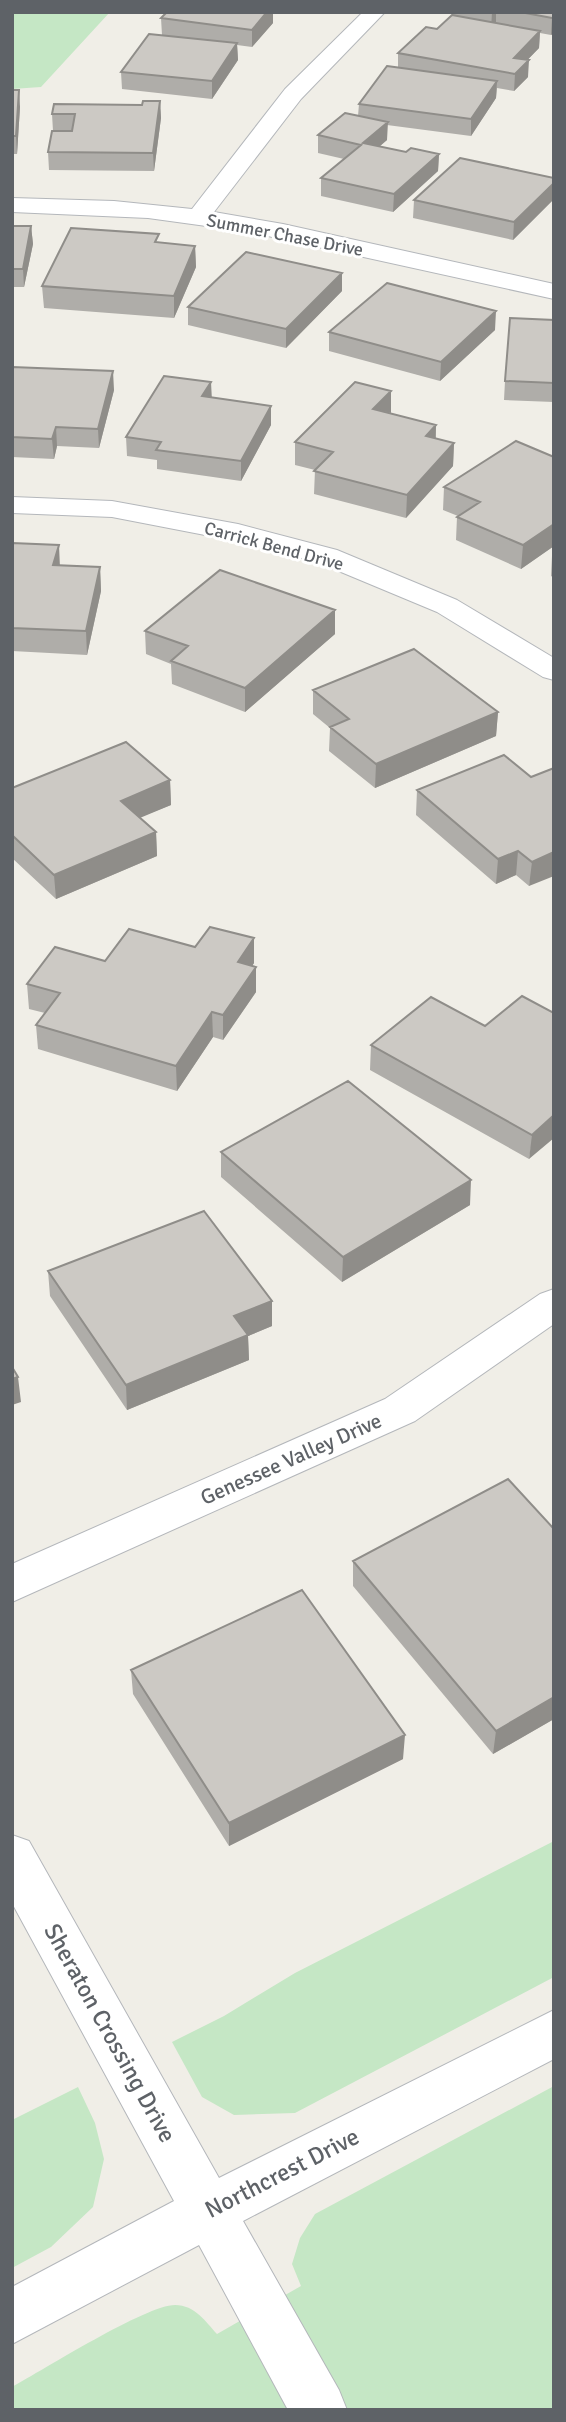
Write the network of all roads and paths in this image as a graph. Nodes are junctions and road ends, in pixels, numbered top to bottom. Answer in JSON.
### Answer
{"nodes":[{"id":1,"x":375,"y":12,"type":"edge"},
{"id":2,"x":12,"y":205,"type":"edge"},
{"id":3,"x":198,"y":217,"type":"junction"},
{"id":4,"x":554,"y":292,"type":"edge"},
{"id":5,"x":12,"y":505,"type":"edge"},
{"id":6,"x":554,"y":671,"type":"edge"},
{"id":7,"x":554,"y":1304,"type":"edge"},
{"id":8,"x":12,"y":1584,"type":"edge"},
{"id":9,"x":12,"y":1856,"type":"edge"},
{"id":10,"x":554,"y":2033,"type":"edge"},
{"id":11,"x":208,"y":2211,"type":"junction"},
{"id":12,"x":12,"y":2317,"type":"edge"},
{"id":13,"x":319,"y":2410,"type":"edge"}],
"edges":[{"from":1,"to":3,"type":"street"},
{"from":2,"to":3,"type":"street","name":"Summer Chase Drive"},
{"from":3,"to":4,"type":"street","name":"Summer Chase Drive"},
{"from":5,"to":6,"type":"street","name":"Carrick Bend Drive"},
{"from":7,"to":8,"type":"street","name":"Genessee Valley Drive"},
{"from":9,"to":11,"type":"street","name":"Sheraton Crossing Drive"},
{"from":10,"to":11,"type":"street","name":"Northcrest Drive"},
{"from":11,"to":12,"type":"street","name":"Northcrest Drive"},
{"from":11,"to":13,"type":"street","name":"Sheraton Crossing Drive"}]}
